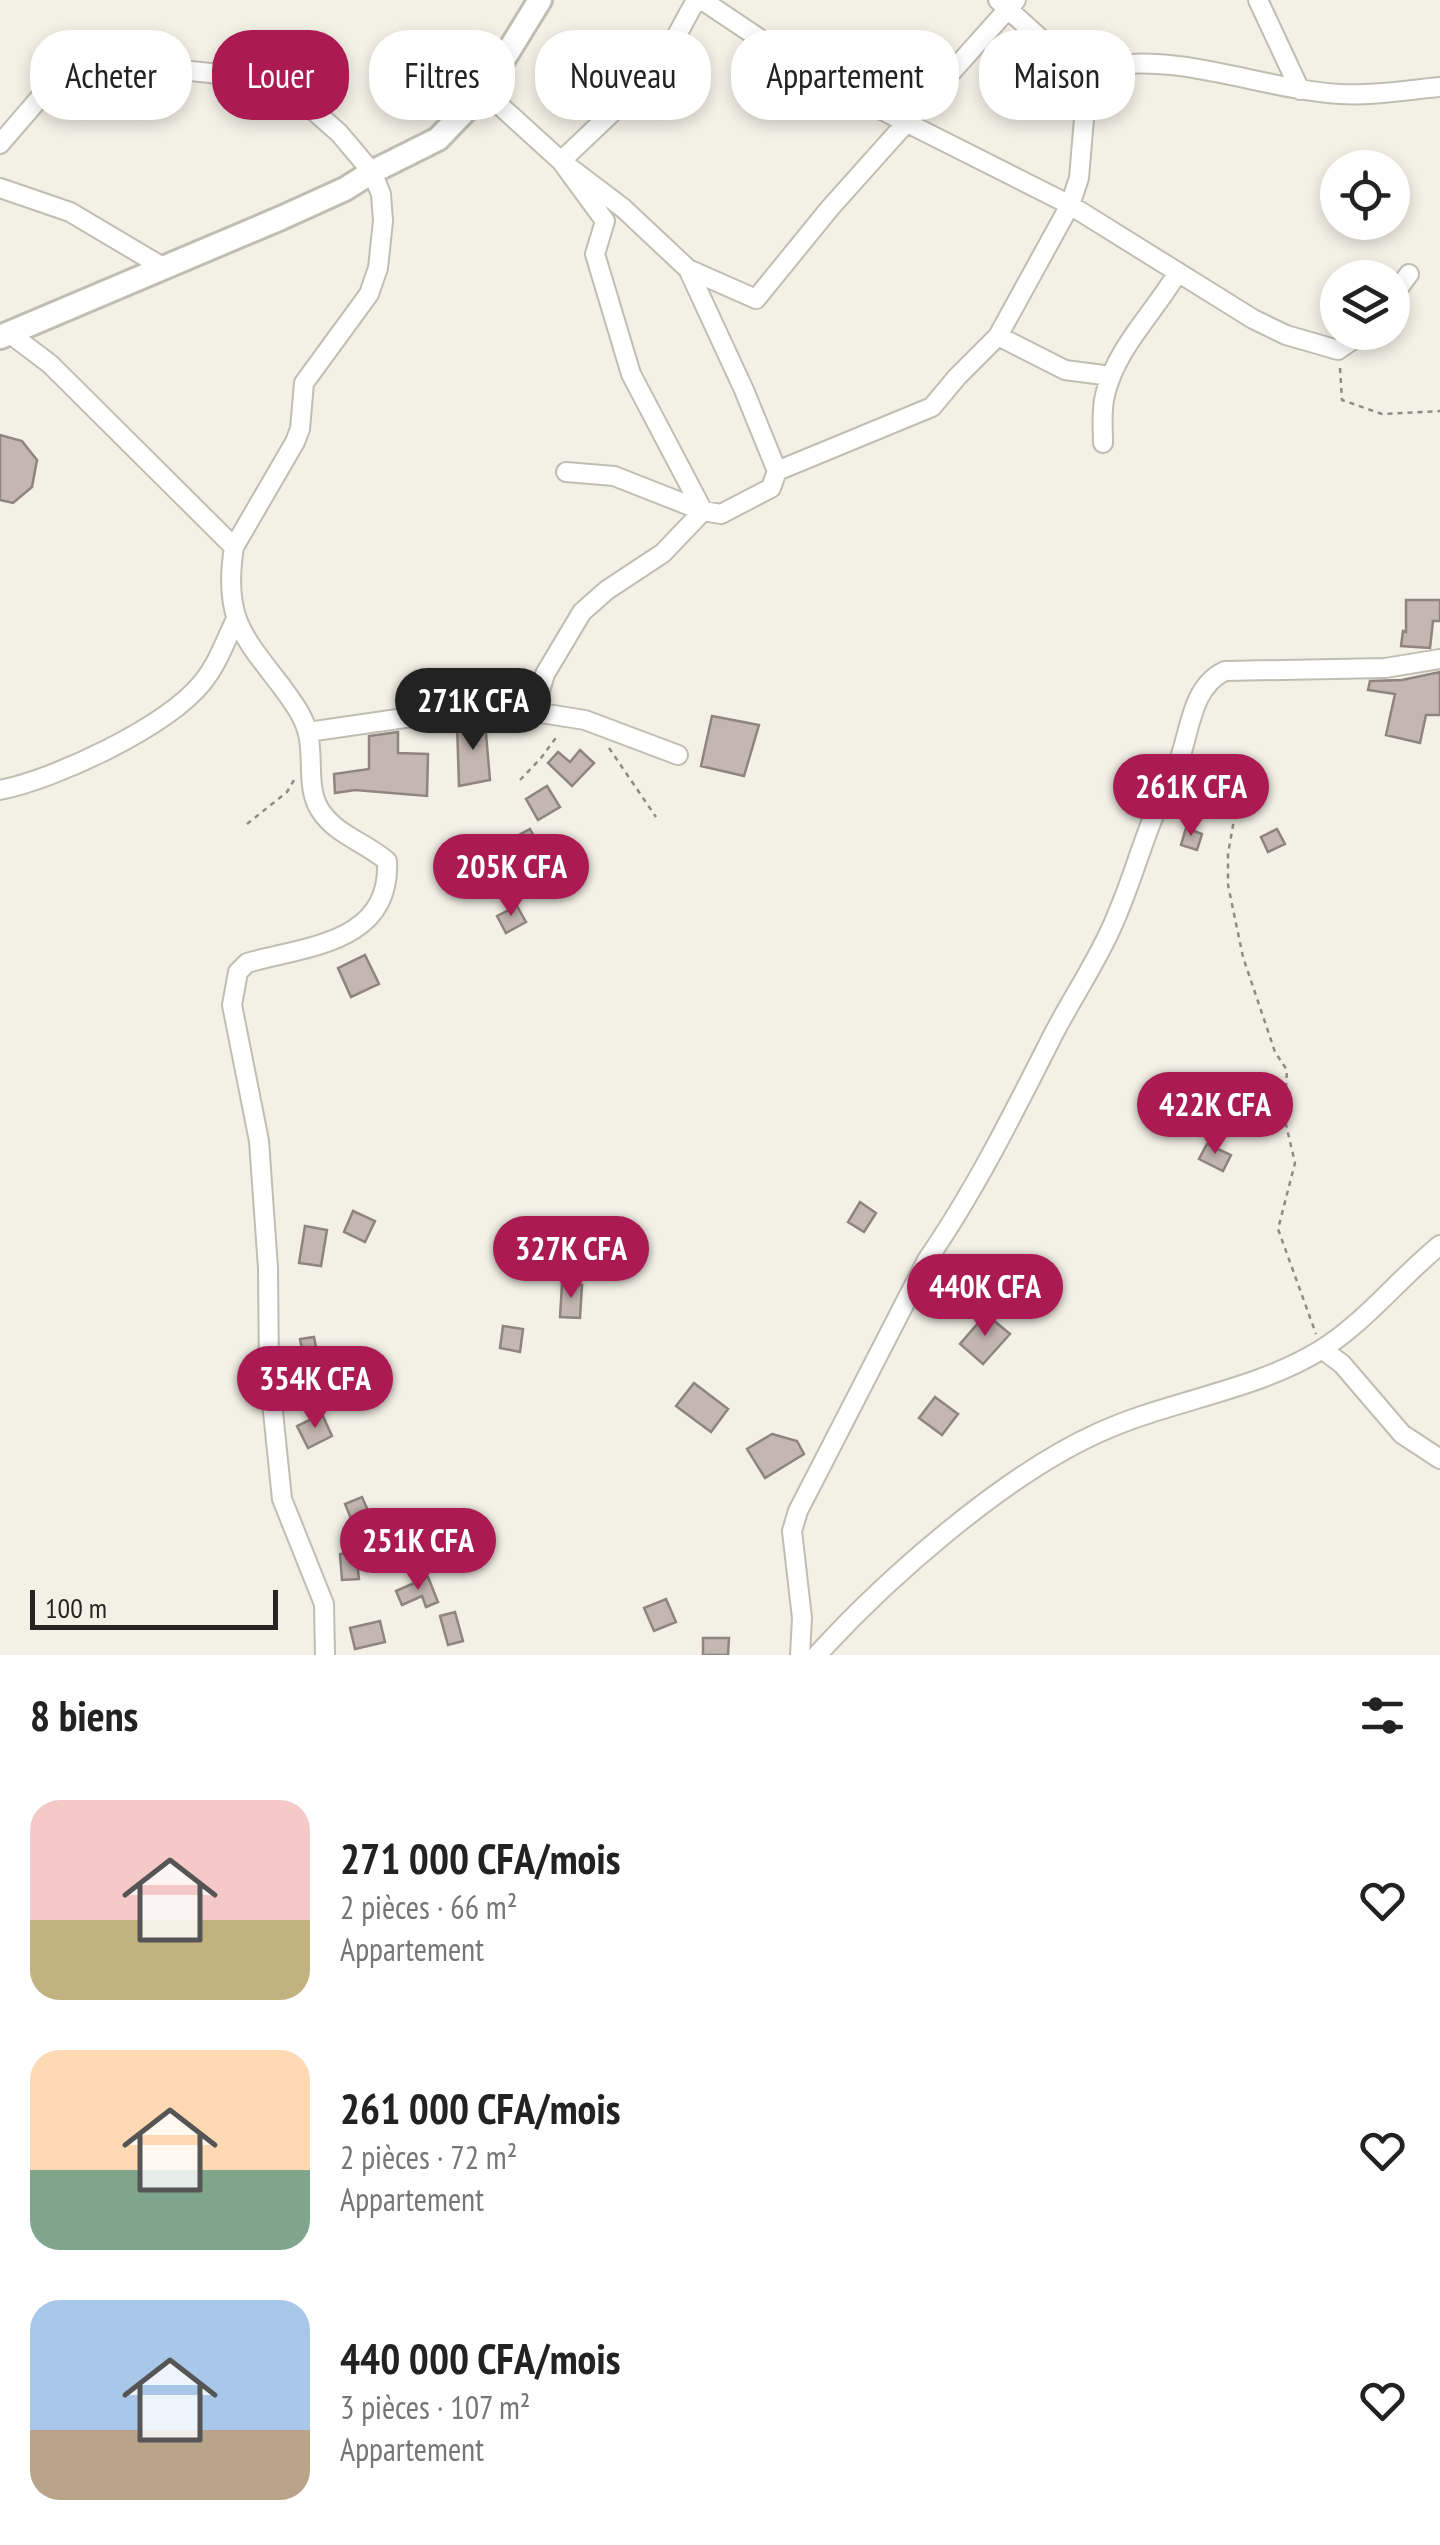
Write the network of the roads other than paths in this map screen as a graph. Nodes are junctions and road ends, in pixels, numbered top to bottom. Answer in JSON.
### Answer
{"nodes":[{"id":1,"x":540,"y":0,"type":"edge"},
{"id":2,"x":699,"y":0,"type":"edge"},
{"id":3,"x":1258,"y":0,"type":"edge"},
{"id":4,"x":1008,"y":3,"type":"edge"},
{"id":5,"x":1035,"y":30,"type":"edge"},
{"id":6,"x":515,"y":41,"type":"edge"},
{"id":7,"x":1135,"y":66,"type":"edge"},
{"id":8,"x":1440,"y":87,"type":"edge"},
{"id":9,"x":1300,"y":90,"type":"junction"},
{"id":10,"x":457,"y":120,"type":"edge"},
{"id":11,"x":515,"y":120,"type":"edge"},
{"id":12,"x":1084,"y":120,"type":"edge"},
{"id":13,"x":907,"y":123,"type":"junction"},
{"id":14,"x":0,"y":144,"type":"edge"},
{"id":15,"x":561,"y":161,"type":"junction"},
{"id":16,"x":372,"y":172,"type":"junction"},
{"id":17,"x":0,"y":188,"type":"edge"},
{"id":18,"x":1070,"y":205,"type":"junction"},
{"id":19,"x":166,"y":269,"type":"junction"},
{"id":20,"x":688,"y":269,"type":"junction"},
{"id":21,"x":1178,"y":272,"type":"junction"},
{"id":22,"x":5,"y":335,"type":"edge"},
{"id":23,"x":998,"y":336,"type":"junction"},
{"id":24,"x":1320,"y":345,"type":"edge"},
{"id":25,"x":1111,"y":376,"type":"junction"},
{"id":26,"x":1102,"y":443,"type":"dead end"},
{"id":27,"x":777,"y":471,"type":"junction"},
{"id":28,"x":566,"y":472,"type":"dead end"},
{"id":29,"x":703,"y":510,"type":"junction"},
{"id":30,"x":234,"y":547,"type":"junction"},
{"id":31,"x":235,"y":621,"type":"junction"},
{"id":32,"x":1440,"y":659,"type":"edge"},
{"id":33,"x":534,"y":712,"type":"junction"},
{"id":34,"x":308,"y":732,"type":"junction"},
{"id":35,"x":678,"y":754,"type":"dead end"},
{"id":36,"x":0,"y":790,"type":"edge"},
{"id":37,"x":1440,"y":1245,"type":"edge"},
{"id":38,"x":1322,"y":1349,"type":"junction"},
{"id":39,"x":1440,"y":1459,"type":"edge"},
{"id":40,"x":325,"y":1655,"type":"edge"},
{"id":41,"x":800,"y":1655,"type":"edge"},
{"id":42,"x":817,"y":1655,"type":"edge"}],
"edges":[{"from":1,"to":6,"type":"street"},
{"from":2,"to":13,"type":"street"},
{"from":2,"to":15,"type":"street"},
{"from":3,"to":9,"type":"street"},
{"from":4,"to":5,"type":"street"},
{"from":4,"to":13,"type":"street"},
{"from":7,"to":9,"type":"street"},
{"from":8,"to":9,"type":"street"},
{"from":10,"to":16,"type":"street"},
{"from":11,"to":15,"type":"street"},
{"from":12,"to":18,"type":"street"},
{"from":13,"to":18,"type":"street"},
{"from":13,"to":20,"type":"street"},
{"from":14,"to":16,"type":"street"},
{"from":15,"to":20,"type":"street"},
{"from":15,"to":29,"type":"street"},
{"from":16,"to":19,"type":"street"},
{"from":16,"to":30,"type":"street"},
{"from":17,"to":19,"type":"street"},
{"from":18,"to":21,"type":"street"},
{"from":18,"to":23,"type":"street"},
{"from":19,"to":22,"type":"street"},
{"from":20,"to":27,"type":"street"},
{"from":21,"to":24,"type":"street"},
{"from":21,"to":25,"type":"street"},
{"from":22,"to":30,"type":"street"},
{"from":23,"to":25,"type":"street"},
{"from":23,"to":27,"type":"street"},
{"from":25,"to":26,"type":"street"},
{"from":27,"to":29,"type":"street"},
{"from":28,"to":29,"type":"street"},
{"from":29,"to":33,"type":"street"},
{"from":30,"to":31,"type":"street"},
{"from":31,"to":34,"type":"street"},
{"from":31,"to":36,"type":"street"},
{"from":32,"to":41,"type":"street"},
{"from":33,"to":34,"type":"street"},
{"from":33,"to":35,"type":"street"},
{"from":34,"to":40,"type":"street"},
{"from":37,"to":38,"type":"street"},
{"from":38,"to":39,"type":"street"},
{"from":38,"to":42,"type":"street"}]}
